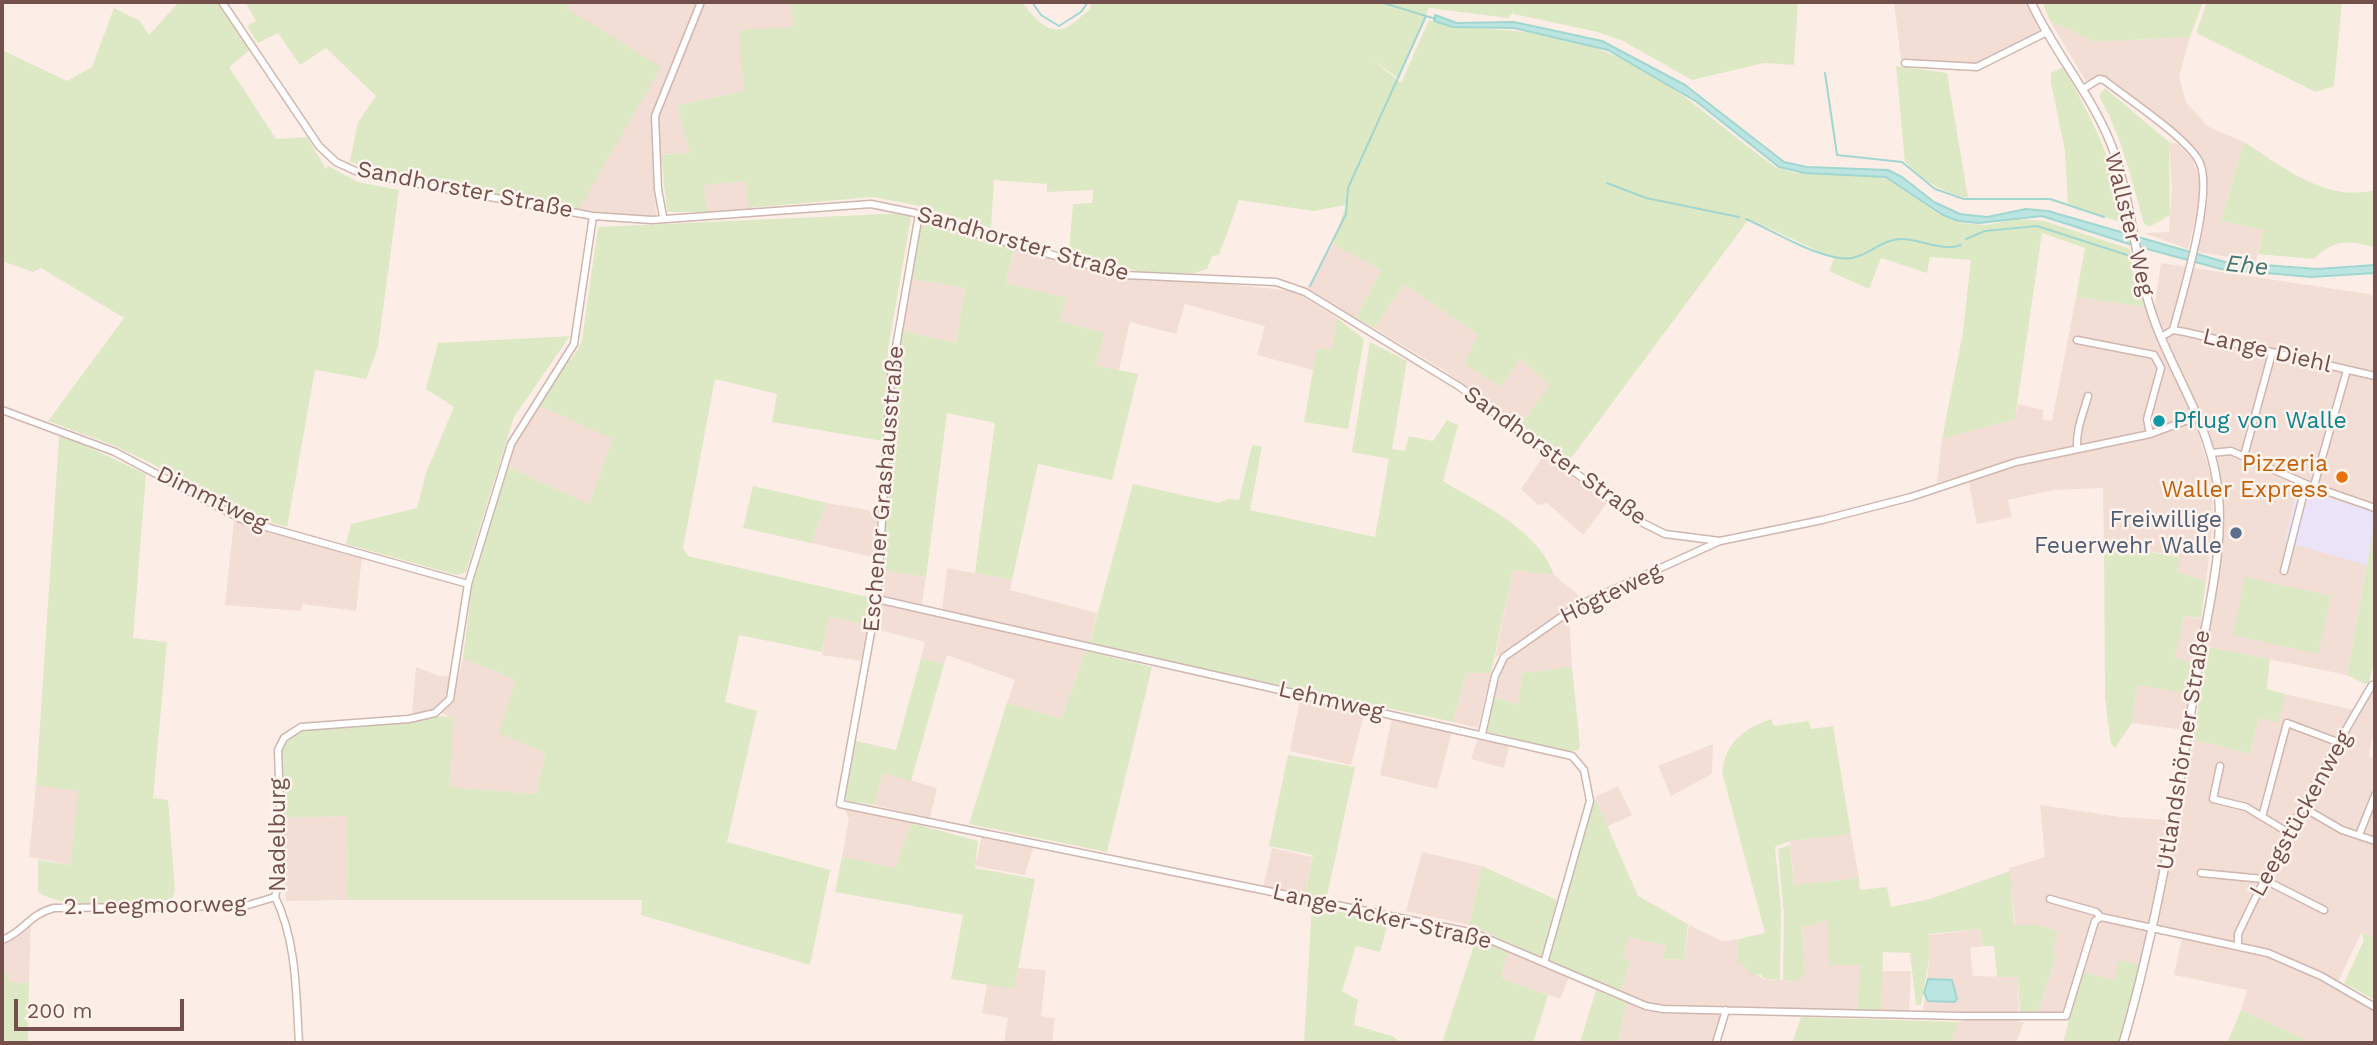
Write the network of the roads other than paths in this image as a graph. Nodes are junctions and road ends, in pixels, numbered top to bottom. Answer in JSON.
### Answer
{"nodes":[{"id":1,"x":222,"y":2,"type":"edge"},
{"id":2,"x":701,"y":2,"type":"edge"},
{"id":3,"x":2031,"y":2,"type":"edge"},
{"id":4,"x":2048,"y":32,"type":"junction"},
{"id":5,"x":1905,"y":62,"type":"dead end"},
{"id":6,"x":2083,"y":89,"type":"junction"},
{"id":7,"x":919,"y":214,"type":"junction"},
{"id":8,"x":593,"y":216,"type":"junction"},
{"id":9,"x":663,"y":217,"type":"junction"},
{"id":10,"x":2173,"y":330,"type":"junction"},
{"id":11,"x":2161,"y":337,"type":"junction"},
{"id":12,"x":2077,"y":340,"type":"dead end"},
{"id":13,"x":2272,"y":353,"type":"junction"},
{"id":14,"x":2347,"y":370,"type":"junction"},
{"id":15,"x":2375,"y":376,"type":"edge"},
{"id":16,"x":2088,"y":396,"type":"dead end"},
{"id":17,"x":2,"y":410,"type":"edge"},
{"id":18,"x":2199,"y":416,"type":"junction"},
{"id":19,"x":2150,"y":434,"type":"junction"},
{"id":20,"x":2077,"y":449,"type":"junction"},
{"id":21,"x":2211,"y":453,"type":"junction"},
{"id":22,"x":2244,"y":456,"type":"junction"},
{"id":23,"x":2310,"y":485,"type":"junction"},
{"id":24,"x":2375,"y":508,"type":"edge"},
{"id":25,"x":1720,"y":541,"type":"junction"},
{"id":26,"x":2284,"y":571,"type":"dead end"},
{"id":27,"x":468,"y":584,"type":"junction"},
{"id":28,"x":877,"y":599,"type":"junction"},
{"id":29,"x":2372,"y":685,"type":"dead end"},
{"id":30,"x":1482,"y":734,"type":"junction"},
{"id":31,"x":2340,"y":743,"type":"junction"},
{"id":32,"x":2220,"y":766,"type":"dead end"},
{"id":33,"x":2375,"y":795,"type":"edge"},
{"id":34,"x":840,"y":804,"type":"joint"},
{"id":35,"x":2304,"y":808,"type":"junction"},
{"id":36,"x":2262,"y":817,"type":"junction"},
{"id":37,"x":2289,"y":833,"type":"junction"},
{"id":38,"x":2359,"y":835,"type":"junction"},
{"id":39,"x":2375,"y":841,"type":"edge"},
{"id":40,"x":2201,"y":873,"type":"dead end"},
{"id":41,"x":2263,"y":878,"type":"junction"},
{"id":42,"x":275,"y":897,"type":"junction"},
{"id":43,"x":2050,"y":899,"type":"dead end"},
{"id":44,"x":2324,"y":910,"type":"dead end"},
{"id":45,"x":2101,"y":917,"type":"junction"},
{"id":46,"x":2153,"y":929,"type":"junction"},
{"id":47,"x":2,"y":940,"type":"edge"},
{"id":48,"x":2238,"y":946,"type":"junction"},
{"id":49,"x":1544,"y":963,"type":"junction"},
{"id":50,"x":2375,"y":1007,"type":"edge"},
{"id":51,"x":1726,"y":1010,"type":"junction"},
{"id":52,"x":299,"y":1043,"type":"edge"},
{"id":53,"x":1716,"y":1043,"type":"edge"},
{"id":54,"x":2123,"y":1043,"type":"edge"}],
"edges":[{"from":1,"to":8,"type":"street","name":"Sandhorster Straße"},
{"from":2,"to":9,"type":"street"},
{"from":3,"to":4,"type":"street","name":"Wallster Weg"},
{"from":4,"to":5,"type":"street"},
{"from":4,"to":6,"type":"street","name":"Wallster Weg"},
{"from":6,"to":10,"type":"street"},
{"from":6,"to":11,"type":"street","name":"Wallster Weg"},
{"from":7,"to":9,"type":"street","name":"Sandhorster Straße"},
{"from":7,"to":25,"type":"street","name":"Sandhorster Straße"},
{"from":7,"to":28,"type":"street","name":"Eschener Grashausstraße"},
{"from":8,"to":9,"type":"street","name":"Sandhorster Straße"},
{"from":8,"to":27,"type":"street"},
{"from":10,"to":11,"type":"street","name":"Lange Diehl"},
{"from":10,"to":13,"type":"street","name":"Lange Diehl"},
{"from":11,"to":18,"type":"street","name":"Wallster Weg"},
{"from":12,"to":19,"type":"street"},
{"from":13,"to":14,"type":"street","name":"Lange Diehl"},
{"from":13,"to":22,"type":"street"},
{"from":14,"to":15,"type":"street","name":"Lange Diehl"},
{"from":14,"to":23,"type":"street"},
{"from":16,"to":20,"type":"street"},
{"from":17,"to":27,"type":"street","name":"Dimmtweg"},
{"from":18,"to":19,"type":"street","name":"Sandhorster Straße"},
{"from":18,"to":21,"type":"street","name":"Wallster Weg"},
{"from":19,"to":20,"type":"street","name":"Sandhorster Straße"},
{"from":20,"to":25,"type":"street","name":"Sandhorster Straße"},
{"from":21,"to":22,"type":"street"},
{"from":21,"to":46,"type":"street","name":"Utlandshörner Straße"},
{"from":22,"to":23,"type":"street"},
{"from":23,"to":24,"type":"street"},
{"from":23,"to":26,"type":"street"},
{"from":25,"to":30,"type":"street","name":"Högteweg"},
{"from":27,"to":42,"type":"street","name":"Nadelburg"},
{"from":28,"to":30,"type":"street","name":"Lehmweg"},
{"from":28,"to":34,"type":"street","name":"Eschener Grashausstraße"},
{"from":29,"to":31,"type":"street","name":"Leegstückenweg"},
{"from":30,"to":49,"type":"street","name":"Lehmweg"},
{"from":31,"to":35,"type":"street","name":"Leegstückenweg"},
{"from":31,"to":36,"type":"street"},
{"from":32,"to":36,"type":"street"},
{"from":33,"to":38,"type":"street"},
{"from":34,"to":49,"type":"street","name":"Lange-Äcker-Straße"},
{"from":35,"to":37,"type":"street","name":"Leegstückenweg"},
{"from":35,"to":38,"type":"street"},
{"from":36,"to":37,"type":"street"},
{"from":37,"to":41,"type":"street","name":"Leegstückenweg"},
{"from":38,"to":39,"type":"street"},
{"from":40,"to":41,"type":"street"},
{"from":41,"to":44,"type":"street"},
{"from":41,"to":48,"type":"street","name":"Leegstückenweg"},
{"from":42,"to":47,"type":"street","name":"2. Leegmoorweg"},
{"from":42,"to":52,"type":"street","name":"Nadelburg"},
{"from":43,"to":45,"type":"street"},
{"from":45,"to":46,"type":"street"},
{"from":45,"to":51,"type":"street","name":"Lange-Äcker-Straße"},
{"from":46,"to":48,"type":"street"},
{"from":46,"to":54,"type":"street","name":"Utlandshörner Straße"},
{"from":48,"to":50,"type":"street"},
{"from":49,"to":51,"type":"street","name":"Lange-Äcker-Straße"},
{"from":51,"to":53,"type":"street"}]}
